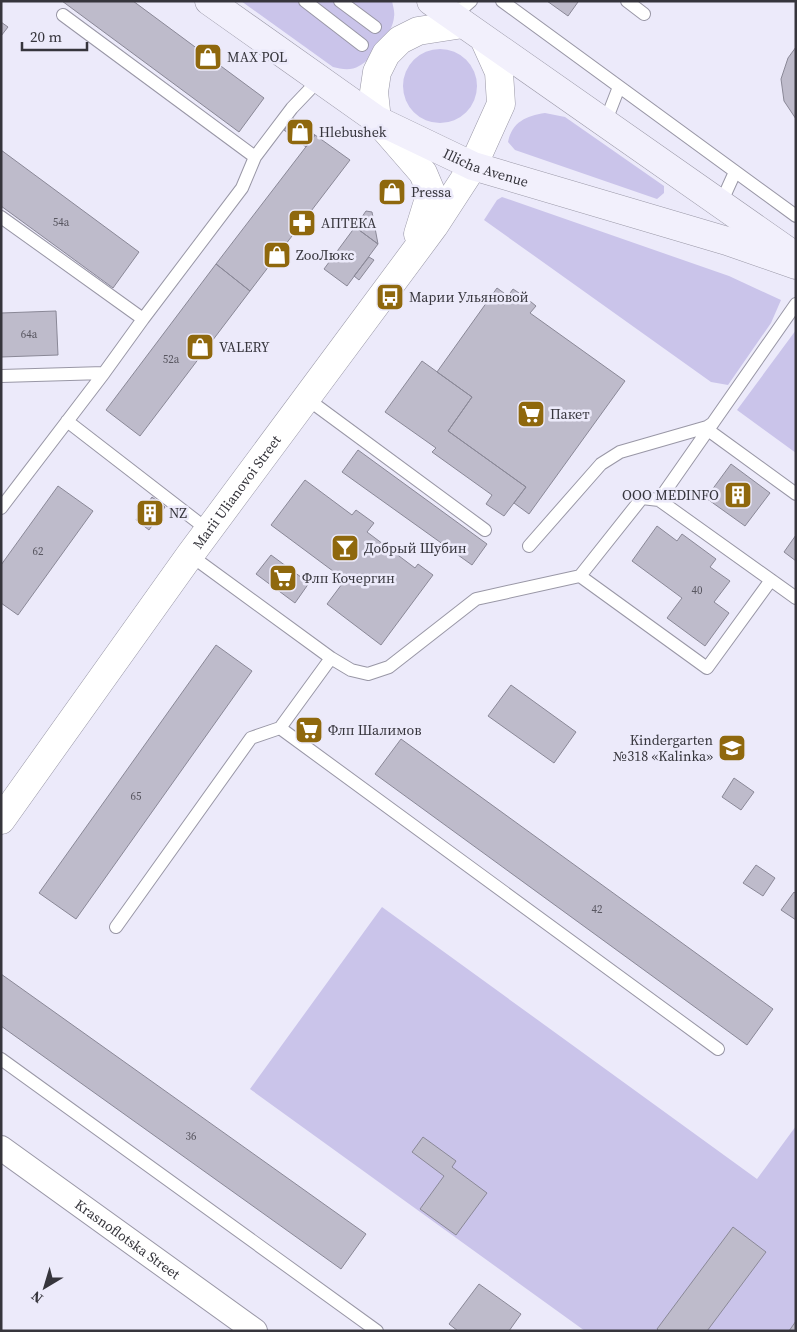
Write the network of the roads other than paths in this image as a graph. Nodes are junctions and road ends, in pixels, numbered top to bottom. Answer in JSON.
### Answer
{"nodes":[{"id":1,"x":209,"y":1,"type":"edge"},
{"id":2,"x":305,"y":1,"type":"edge"},
{"id":3,"x":340,"y":1,"type":"edge"},
{"id":4,"x":502,"y":1,"type":"edge"},
{"id":5,"x":627,"y":1,"type":"edge"},
{"id":6,"x":436,"y":5,"type":"edge"},
{"id":7,"x":467,"y":13,"type":"edge"},
{"id":8,"x":644,"y":14,"type":"dead end"},
{"id":9,"x":63,"y":16,"type":"dead end"},
{"id":10,"x":375,"y":27,"type":"dead end"},
{"id":11,"x":485,"y":41,"type":"junction"},
{"id":12,"x":362,"y":45,"type":"dead end"},
{"id":13,"x":329,"y":86,"type":"junction"},
{"id":14,"x":620,"y":87,"type":"junction"},
{"id":15,"x":377,"y":120,"type":"junction"},
{"id":16,"x":605,"y":123,"type":"junction"},
{"id":17,"x":255,"y":157,"type":"junction"},
{"id":18,"x":474,"y":166,"type":"junction"},
{"id":19,"x":735,"y":172,"type":"junction"},
{"id":20,"x":721,"y":203,"type":"junction"},
{"id":21,"x":796,"y":216,"type":"edge"},
{"id":22,"x":1,"y":217,"type":"edge"},
{"id":23,"x":796,"y":257,"type":"edge"},
{"id":24,"x":409,"y":259,"type":"junction"},
{"id":25,"x":796,"y":265,"type":"edge"},
{"id":26,"x":796,"y":304,"type":"edge"},
{"id":27,"x":143,"y":319,"type":"junction"},
{"id":28,"x":104,"y":373,"type":"junction"},
{"id":29,"x":1,"y":376,"type":"edge"},
{"id":30,"x":306,"y":398,"type":"junction"},
{"id":31,"x":67,"y":421,"type":"junction"},
{"id":32,"x":710,"y":426,"type":"junction"},
{"id":33,"x":796,"y":494,"type":"edge"},
{"id":34,"x":659,"y":500,"type":"junction"},
{"id":35,"x":1,"y":508,"type":"edge"},
{"id":36,"x":208,"y":530,"type":"junction"},
{"id":37,"x":485,"y":530,"type":"dead end"},
{"id":38,"x":529,"y":546,"type":"dead end"},
{"id":39,"x":190,"y":555,"type":"junction"},
{"id":40,"x":580,"y":576,"type":"junction"},
{"id":41,"x":771,"y":580,"type":"junction"},
{"id":42,"x":796,"y":598,"type":"edge"},
{"id":43,"x":331,"y":658,"type":"junction"},
{"id":44,"x":280,"y":728,"type":"junction"},
{"id":45,"x":1,"y":820,"type":"edge"},
{"id":46,"x":116,"y":927,"type":"dead end"},
{"id":47,"x":718,"y":1050,"type":"dead end"},
{"id":48,"x":1,"y":1059,"type":"edge"},
{"id":49,"x":1,"y":1148,"type":"edge"},
{"id":50,"x":255,"y":1331,"type":"edge"},
{"id":51,"x":377,"y":1331,"type":"edge"}],
"edges":[{"from":1,"to":13,"type":"main road","name":"Illicha Avenue"},
{"from":2,"to":12,"type":"lane"},
{"from":3,"to":10,"type":"lane"},
{"from":4,"to":14,"type":"lane"},
{"from":5,"to":8,"type":"lane"},
{"from":6,"to":7,"type":"main road"},
{"from":7,"to":11,"type":"main road"},
{"from":7,"to":15,"type":"street"},
{"from":9,"to":17,"type":"lane"},
{"from":11,"to":16,"type":"main road"},
{"from":11,"to":18,"type":"street"},
{"from":13,"to":15,"type":"main road","name":"Illicha Avenue"},
{"from":13,"to":17,"type":"lane"},
{"from":14,"to":16,"type":"lane"},
{"from":14,"to":19,"type":"lane"},
{"from":15,"to":18,"type":"main road","name":"Illicha Avenue"},
{"from":15,"to":24,"type":"street"},
{"from":16,"to":20,"type":"main road"},
{"from":17,"to":27,"type":"lane"},
{"from":18,"to":24,"type":"street","name":"Marii Ulianovoi Street"},
{"from":18,"to":25,"type":"main road","name":"Illicha Avenue"},
{"from":19,"to":20,"type":"lane"},
{"from":19,"to":21,"type":"lane"},
{"from":20,"to":23,"type":"main road"},
{"from":22,"to":27,"type":"lane"},
{"from":24,"to":30,"type":"street","name":"Marii Ulianovoi Street"},
{"from":26,"to":32,"type":"lane"},
{"from":27,"to":28,"type":"lane"},
{"from":28,"to":29,"type":"lane"},
{"from":28,"to":31,"type":"lane"},
{"from":30,"to":36,"type":"street","name":"Marii Ulianovoi Street"},
{"from":30,"to":37,"type":"lane"},
{"from":31,"to":35,"type":"lane"},
{"from":31,"to":36,"type":"lane"},
{"from":32,"to":33,"type":"lane"},
{"from":32,"to":34,"type":"lane"},
{"from":32,"to":38,"type":"lane"},
{"from":34,"to":40,"type":"lane"},
{"from":34,"to":41,"type":"lane"},
{"from":36,"to":39,"type":"street","name":"Marii Ulianovoi Street"},
{"from":39,"to":43,"type":"lane"},
{"from":39,"to":45,"type":"street","name":"Marii Ulianovoi Street"},
{"from":40,"to":41,"type":"lane"},
{"from":40,"to":43,"type":"lane"},
{"from":41,"to":42,"type":"lane"},
{"from":43,"to":44,"type":"lane"},
{"from":44,"to":46,"type":"lane"},
{"from":44,"to":47,"type":"lane"},
{"from":48,"to":51,"type":"lane"},
{"from":49,"to":50,"type":"street","name":"Krasnoflotska Street"}]}
